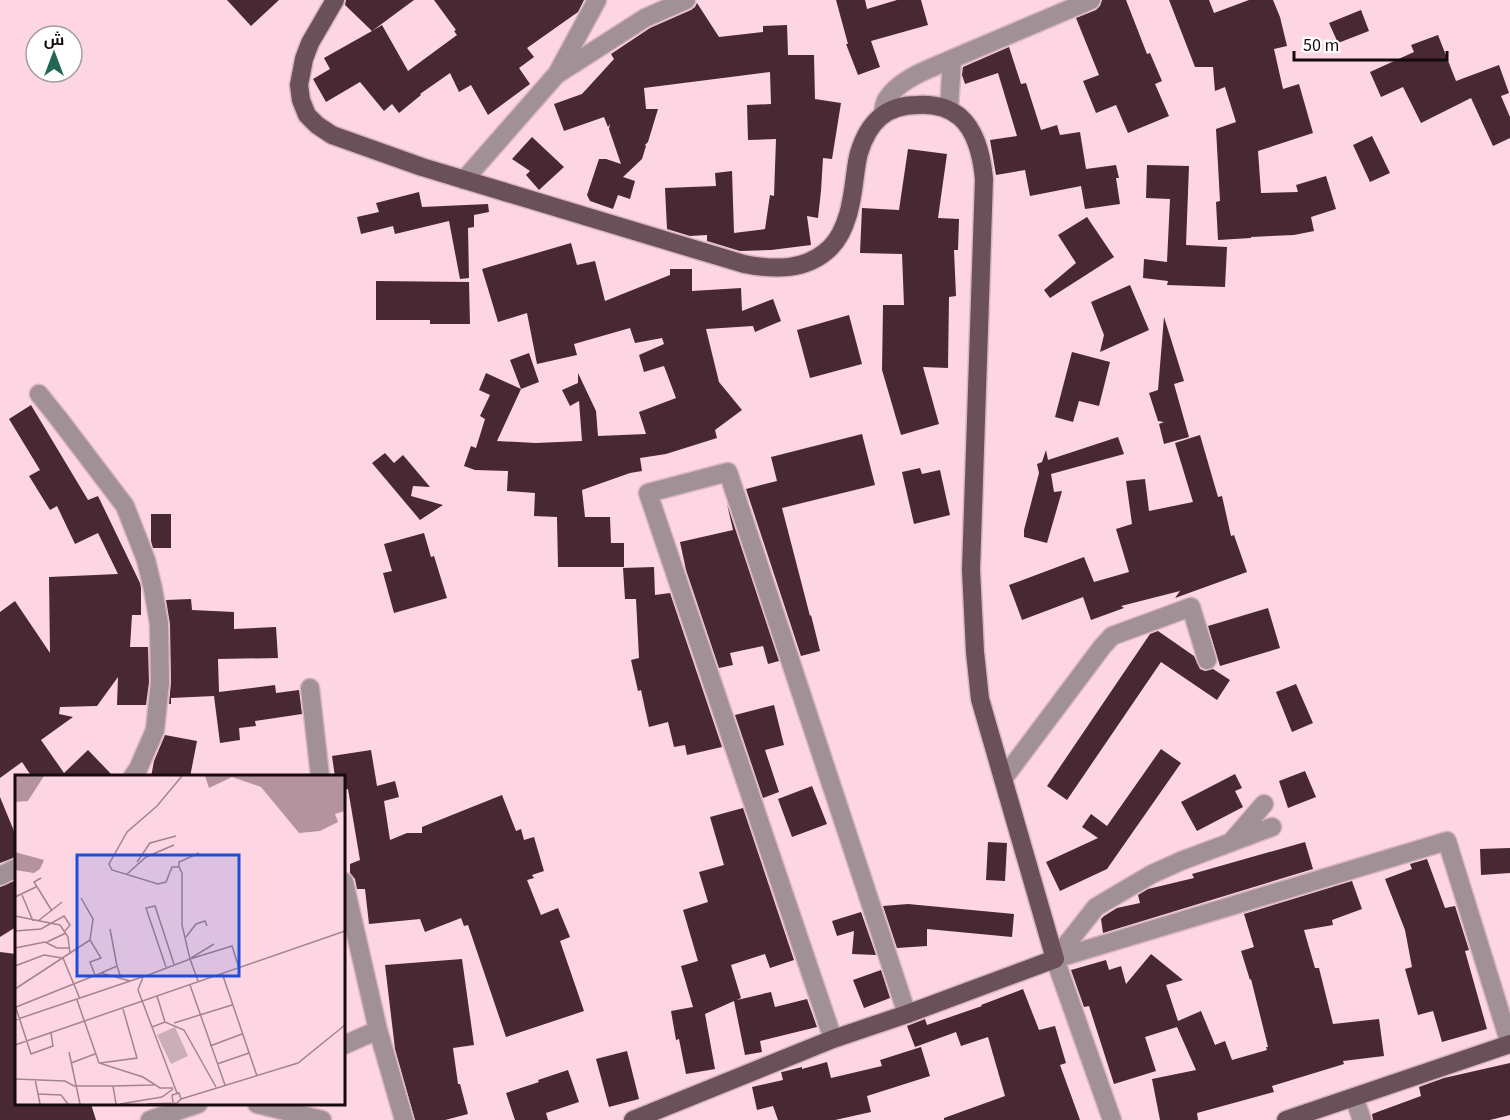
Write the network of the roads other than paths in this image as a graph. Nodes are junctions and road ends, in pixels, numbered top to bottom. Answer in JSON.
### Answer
{"nodes":[{"id":1,"x":335,"y":0,"type":"edge"},
{"id":2,"x":597,"y":0,"type":"edge"},
{"id":3,"x":686,"y":0,"type":"edge"},
{"id":4,"x":1090,"y":0,"type":"edge"},
{"id":5,"x":952,"y":59,"type":"junction"},
{"id":6,"x":556,"y":75,"type":"junction"},
{"id":7,"x":949,"y":109,"type":"junction"},
{"id":8,"x":883,"y":113,"type":"junction"},
{"id":9,"x":464,"y":180,"type":"junction"},
{"id":10,"x":39,"y":394,"type":"dead end"},
{"id":11,"x":1207,"y":660,"type":"dead end"},
{"id":12,"x":310,"y":688,"type":"dead end"},
{"id":13,"x":134,"y":775,"type":"edge"},
{"id":14,"x":320,"y":775,"type":"edge"},
{"id":15,"x":1003,"y":779,"type":"junction"},
{"id":16,"x":1264,"y":804,"type":"dead end"},
{"id":17,"x":1272,"y":827,"type":"dead end"},
{"id":18,"x":1230,"y":842,"type":"junction"},
{"id":19,"x":15,"y":868,"type":"edge"},
{"id":20,"x":0,"y":876,"type":"edge"},
{"id":21,"x":345,"y":886,"type":"edge"},
{"id":22,"x":1055,"y":959,"type":"junction"},
{"id":23,"x":907,"y":1014,"type":"junction"},
{"id":24,"x":378,"y":1030,"type":"junction"},
{"id":25,"x":833,"y":1039,"type":"junction"},
{"id":26,"x":1510,"y":1044,"type":"edge"},
{"id":27,"x":345,"y":1045,"type":"edge"},
{"id":28,"x":1354,"y":1097,"type":"junction"},
{"id":29,"x":194,"y":1105,"type":"edge"},
{"id":30,"x":261,"y":1105,"type":"edge"},
{"id":31,"x":160,"y":1113,"type":"edge"},
{"id":32,"x":322,"y":1120,"type":"edge"},
{"id":33,"x":404,"y":1120,"type":"edge"},
{"id":34,"x":633,"y":1120,"type":"edge"},
{"id":35,"x":1112,"y":1120,"type":"edge"},
{"id":36,"x":1286,"y":1120,"type":"edge"},
{"id":37,"x":1362,"y":1120,"type":"edge"}],
"edges":[{"from":1,"to":9,"type":"main road"},
{"from":2,"to":6,"type":"street"},
{"from":3,"to":6,"type":"street"},
{"from":4,"to":5,"type":"street"},
{"from":5,"to":7,"type":"street"},
{"from":5,"to":8,"type":"street"},
{"from":6,"to":9,"type":"street"},
{"from":7,"to":8,"type":"main road"},
{"from":7,"to":15,"type":"main road"},
{"from":8,"to":9,"type":"main road"},
{"from":10,"to":13,"type":"street"},
{"from":11,"to":15,"type":"street"},
{"from":12,"to":14,"type":"street"},
{"from":15,"to":22,"type":"main road"},
{"from":16,"to":18,"type":"street"},
{"from":17,"to":18,"type":"street"},
{"from":18,"to":22,"type":"street"},
{"from":19,"to":20,"type":"street"},
{"from":21,"to":24,"type":"street"},
{"from":22,"to":23,"type":"main road"},
{"from":22,"to":26,"type":"street"},
{"from":22,"to":35,"type":"street"},
{"from":23,"to":25,"type":"main road"},
{"from":23,"to":25,"type":"street"},
{"from":24,"to":27,"type":"street"},
{"from":24,"to":33,"type":"street"},
{"from":25,"to":34,"type":"main road"},
{"from":26,"to":28,"type":"main road"},
{"from":28,"to":36,"type":"main road"},
{"from":28,"to":37,"type":"street"},
{"from":29,"to":31,"type":"street"},
{"from":30,"to":32,"type":"street"}]}
